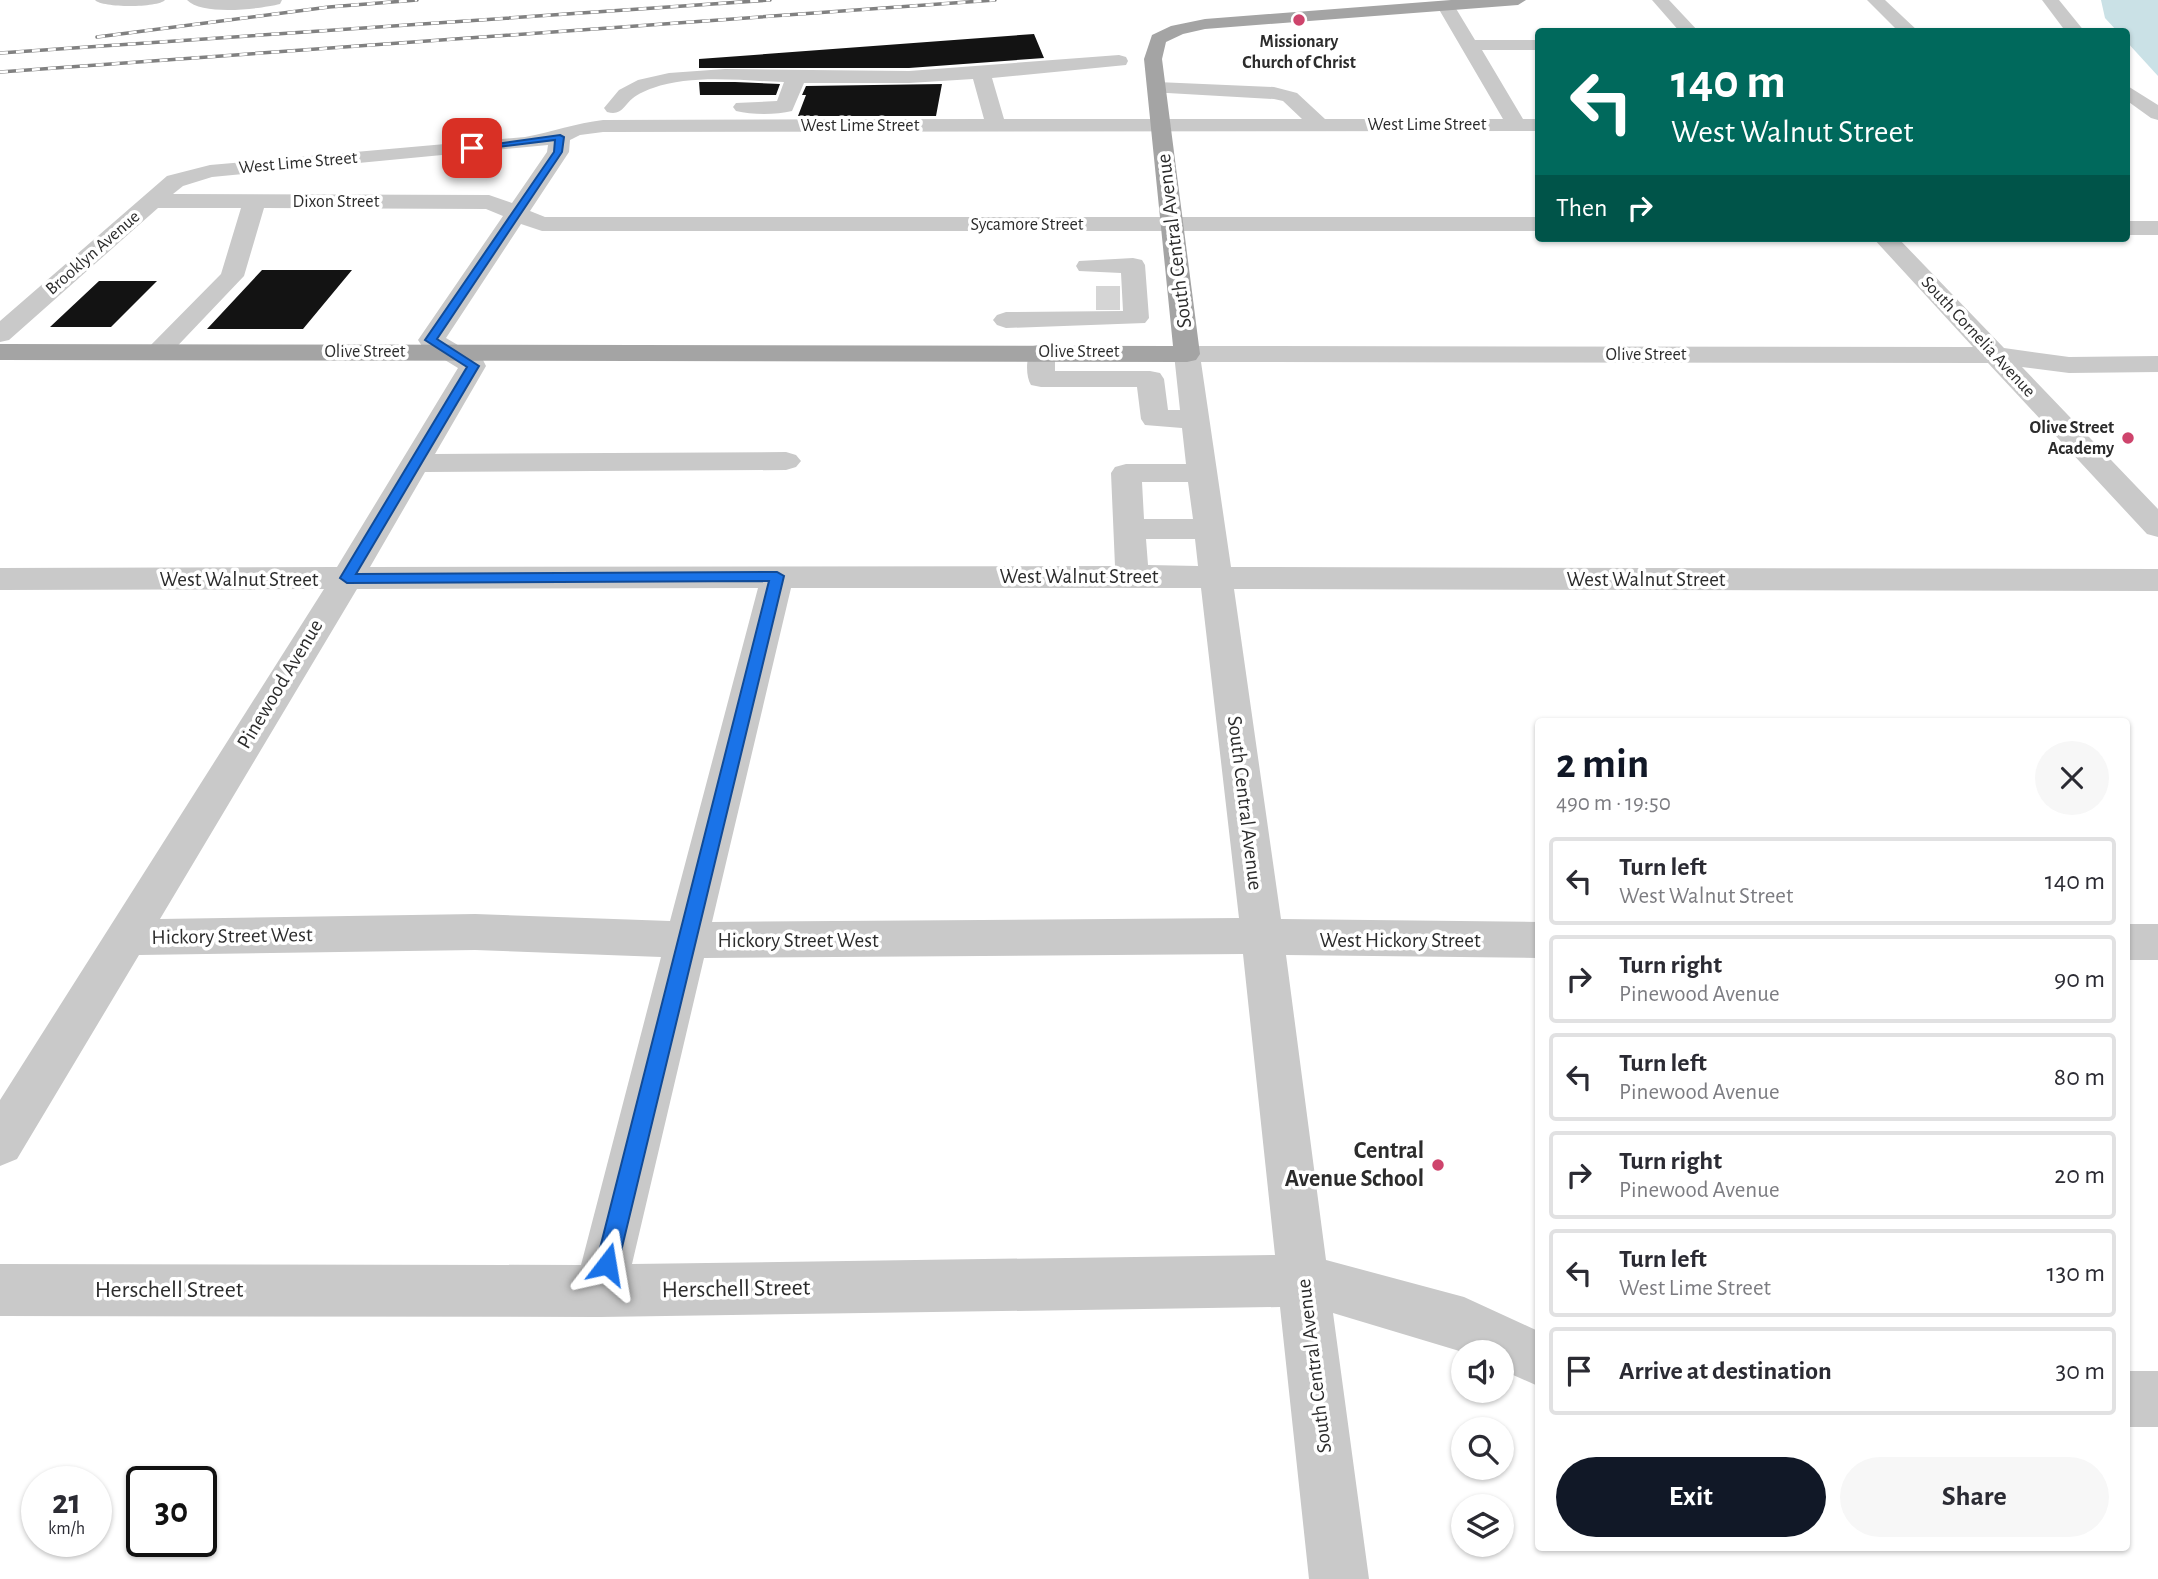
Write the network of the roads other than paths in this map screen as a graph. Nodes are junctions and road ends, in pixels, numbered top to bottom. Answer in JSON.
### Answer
{"nodes":[{"id":1,"x":103,"y":0,"type":"edge"},
{"id":2,"x":157,"y":0,"type":"edge"},
{"id":3,"x":195,"y":0,"type":"edge"},
{"id":4,"x":274,"y":0,"type":"edge"},
{"id":5,"x":1518,"y":0,"type":"edge"},
{"id":6,"x":1660,"y":0,"type":"edge"},
{"id":7,"x":1875,"y":0,"type":"edge"},
{"id":8,"x":2050,"y":0,"type":"edge"},
{"id":9,"x":1446,"y":6,"type":"junction"},
{"id":10,"x":1686,"y":28,"type":"edge"},
{"id":11,"x":1906,"y":28,"type":"edge"},
{"id":12,"x":2073,"y":28,"type":"edge"},
{"id":13,"x":1470,"y":45,"type":"junction"},
{"id":14,"x":1535,"y":45,"type":"edge"},
{"id":15,"x":1119,"y":61,"type":"dead end"},
{"id":16,"x":981,"y":73,"type":"junction"},
{"id":17,"x":796,"y":78,"type":"junction"},
{"id":18,"x":1157,"y":88,"type":"junction"},
{"id":19,"x":2130,"y":94,"type":"edge"},
{"id":20,"x":614,"y":108,"type":"junction"},
{"id":21,"x":2158,"y":114,"type":"edge"},
{"id":22,"x":1320,"y":125,"type":"junction"},
{"id":23,"x":1517,"y":125,"type":"junction"},
{"id":24,"x":1535,"y":125,"type":"edge"},
{"id":25,"x":996,"y":126,"type":"junction"},
{"id":26,"x":2137,"y":126,"type":"dead end"},
{"id":27,"x":2158,"y":126,"type":"edge"},
{"id":28,"x":1161,"y":127,"type":"junction"},
{"id":29,"x":561,"y":136,"type":"junction"},
{"id":30,"x":188,"y":176,"type":"joint"},
{"id":31,"x":153,"y":201,"type":"junction"},
{"id":32,"x":253,"y":202,"type":"junction"},
{"id":33,"x":517,"y":214,"type":"junction"},
{"id":34,"x":1535,"y":224,"type":"edge"},
{"id":35,"x":1095,"y":225,"type":"junction"},
{"id":36,"x":1173,"y":225,"type":"junction"},
{"id":37,"x":2130,"y":228,"type":"edge"},
{"id":38,"x":2158,"y":228,"type":"edge"},
{"id":39,"x":1889,"y":242,"type":"edge"},
{"id":40,"x":1133,"y":265,"type":"junction"},
{"id":41,"x":1177,"y":265,"type":"junction"},
{"id":42,"x":1088,"y":293,"type":"junction"},
{"id":43,"x":1130,"y":298,"type":"junction"},
{"id":44,"x":1181,"y":299,"type":"junction"},
{"id":45,"x":1006,"y":320,"type":"dead end"},
{"id":46,"x":0,"y":334,"type":"edge"},
{"id":47,"x":0,"y":352,"type":"edge"},
{"id":48,"x":157,"y":352,"type":"junction"},
{"id":49,"x":453,"y":352,"type":"junction"},
{"id":50,"x":1042,"y":352,"type":"junction"},
{"id":51,"x":1080,"y":352,"type":"junction"},
{"id":52,"x":1187,"y":354,"type":"junction"},
{"id":53,"x":1995,"y":355,"type":"junction"},
{"id":54,"x":2158,"y":365,"type":"edge"},
{"id":55,"x":1197,"y":419,"type":"junction"},
{"id":56,"x":786,"y":461,"type":"dead end"},
{"id":57,"x":415,"y":463,"type":"junction"},
{"id":58,"x":1203,"y":473,"type":"junction"},
{"id":59,"x":2158,"y":527,"type":"edge"},
{"id":60,"x":1129,"y":529,"type":"junction"},
{"id":61,"x":1210,"y":529,"type":"junction"},
{"id":62,"x":777,"y":576,"type":"junction"},
{"id":63,"x":1132,"y":576,"type":"junction"},
{"id":64,"x":347,"y":578,"type":"junction"},
{"id":65,"x":1216,"y":578,"type":"junction"},
{"id":66,"x":0,"y":579,"type":"edge"},
{"id":67,"x":2158,"y":580,"type":"edge"},
{"id":68,"x":125,"y":937,"type":"junction"},
{"id":69,"x":1262,"y":937,"type":"junction"},
{"id":70,"x":688,"y":940,"type":"junction"},
{"id":71,"x":1535,"y":940,"type":"edge"},
{"id":72,"x":2130,"y":942,"type":"edge"},
{"id":73,"x":2158,"y":942,"type":"edge"},
{"id":74,"x":0,"y":1143,"type":"edge"},
{"id":75,"x":1303,"y":1281,"type":"junction"},
{"id":76,"x":0,"y":1290,"type":"edge"},
{"id":77,"x":600,"y":1291,"type":"junction"},
{"id":78,"x":1535,"y":1358,"type":"edge"},
{"id":79,"x":2130,"y":1399,"type":"edge"},
{"id":80,"x":2158,"y":1399,"type":"edge"},
{"id":81,"x":1339,"y":1579,"type":"edge"}],
"edges":[{"from":1,"to":2,"type":"street"},
{"from":3,"to":4,"type":"street"},
{"from":5,"to":9,"type":"main road"},
{"from":6,"to":10,"type":"street"},
{"from":7,"to":11,"type":"street"},
{"from":8,"to":12,"type":"street"},
{"from":9,"to":13,"type":"street"},
{"from":9,"to":18,"type":"main road","name":"South Central Avenue"},
{"from":13,"to":14,"type":"street"},
{"from":13,"to":23,"type":"street"},
{"from":15,"to":16,"type":"street"},
{"from":16,"to":17,"type":"street"},
{"from":16,"to":25,"type":"street"},
{"from":17,"to":20,"type":"street"},
{"from":17,"to":20,"type":"street","name":"Pinewood Avenue"},
{"from":18,"to":22,"type":"street"},
{"from":18,"to":28,"type":"main road","name":"South Central Avenue"},
{"from":19,"to":21,"type":"street"},
{"from":20,"to":29,"type":"street","name":"Pinewood Avenue"},
{"from":22,"to":23,"type":"street","name":"West Lime Street"},
{"from":22,"to":28,"type":"street","name":"West Lime Street"},
{"from":23,"to":24,"type":"street","name":"West Lime Street"},
{"from":25,"to":28,"type":"street","name":"West Lime Street"},
{"from":25,"to":29,"type":"street","name":"West Lime Street"},
{"from":26,"to":27,"type":"street"},
{"from":28,"to":36,"type":"main road","name":"South Central Avenue"},
{"from":29,"to":30,"type":"street","name":"West Lime Street"},
{"from":29,"to":33,"type":"street","name":"Pinewood Avenue"},
{"from":30,"to":31,"type":"street","name":"Brooklyn Avenue"},
{"from":31,"to":32,"type":"street","name":"Dixon Street"},
{"from":31,"to":46,"type":"street","name":"Brooklyn Avenue"},
{"from":32,"to":33,"type":"street","name":"Dixon Street"},
{"from":32,"to":48,"type":"street"},
{"from":33,"to":35,"type":"street","name":"Sycamore Street"},
{"from":33,"to":49,"type":"street","name":"Pinewood Avenue"},
{"from":34,"to":36,"type":"street","name":"Sycamore Street"},
{"from":35,"to":36,"type":"street","name":"Sycamore Street"},
{"from":35,"to":42,"type":"street"},
{"from":36,"to":41,"type":"main road","name":"South Central Avenue"},
{"from":37,"to":38,"type":"street"},
{"from":39,"to":53,"type":"street","name":"South Cornelia Avenue"},
{"from":40,"to":41,"type":"street"},
{"from":40,"to":42,"type":"street"},
{"from":40,"to":43,"type":"street"},
{"from":41,"to":44,"type":"main road","name":"South Central Avenue"},
{"from":42,"to":43,"type":"street"},
{"from":42,"to":45,"type":"street"},
{"from":42,"to":51,"type":"street"},
{"from":43,"to":44,"type":"street"},
{"from":44,"to":52,"type":"main road","name":"South Central Avenue"},
{"from":47,"to":48,"type":"main road","name":"Olive Street"},
{"from":48,"to":49,"type":"main road","name":"Olive Street"},
{"from":49,"to":50,"type":"main road","name":"Olive Street"},
{"from":49,"to":57,"type":"street","name":"Pinewood Avenue"},
{"from":50,"to":51,"type":"main road","name":"Olive Street"},
{"from":50,"to":55,"type":"street"},
{"from":51,"to":52,"type":"main road","name":"Olive Street"},
{"from":52,"to":53,"type":"street","name":"Olive Street"},
{"from":52,"to":55,"type":"street","name":"South Central Avenue"},
{"from":53,"to":54,"type":"street","name":"Olive Street"},
{"from":53,"to":59,"type":"street","name":"South Cornelia Avenue"},
{"from":55,"to":58,"type":"street","name":"South Central Avenue"},
{"from":56,"to":57,"type":"street"},
{"from":57,"to":64,"type":"street","name":"Pinewood Avenue"},
{"from":58,"to":60,"type":"street"},
{"from":58,"to":61,"type":"street","name":"South Central Avenue"},
{"from":60,"to":61,"type":"street"},
{"from":60,"to":63,"type":"street"},
{"from":61,"to":65,"type":"street","name":"South Central Avenue"},
{"from":62,"to":63,"type":"street","name":"West Walnut Street"},
{"from":62,"to":64,"type":"street","name":"West Walnut Street"},
{"from":62,"to":70,"type":"street"},
{"from":63,"to":65,"type":"street","name":"West Walnut Street"},
{"from":64,"to":66,"type":"street","name":"West Walnut Street"},
{"from":64,"to":68,"type":"street","name":"Pinewood Avenue"},
{"from":65,"to":67,"type":"street","name":"West Walnut Street"},
{"from":65,"to":69,"type":"street","name":"South Central Avenue"},
{"from":68,"to":70,"type":"street","name":"Hickory Street West"},
{"from":68,"to":74,"type":"street","name":"Pinewood Avenue"},
{"from":69,"to":70,"type":"street","name":"Hickory Street West"},
{"from":69,"to":71,"type":"street","name":"West Hickory Street"},
{"from":69,"to":75,"type":"street","name":"South Central Avenue"},
{"from":70,"to":77,"type":"street"},
{"from":72,"to":73,"type":"street"},
{"from":75,"to":77,"type":"street","name":"Herschell Street"},
{"from":75,"to":78,"type":"street","name":"Herschell Street"},
{"from":75,"to":81,"type":"street","name":"South Central Avenue"},
{"from":76,"to":77,"type":"street","name":"Herschell Street"},
{"from":79,"to":80,"type":"street"}]}
